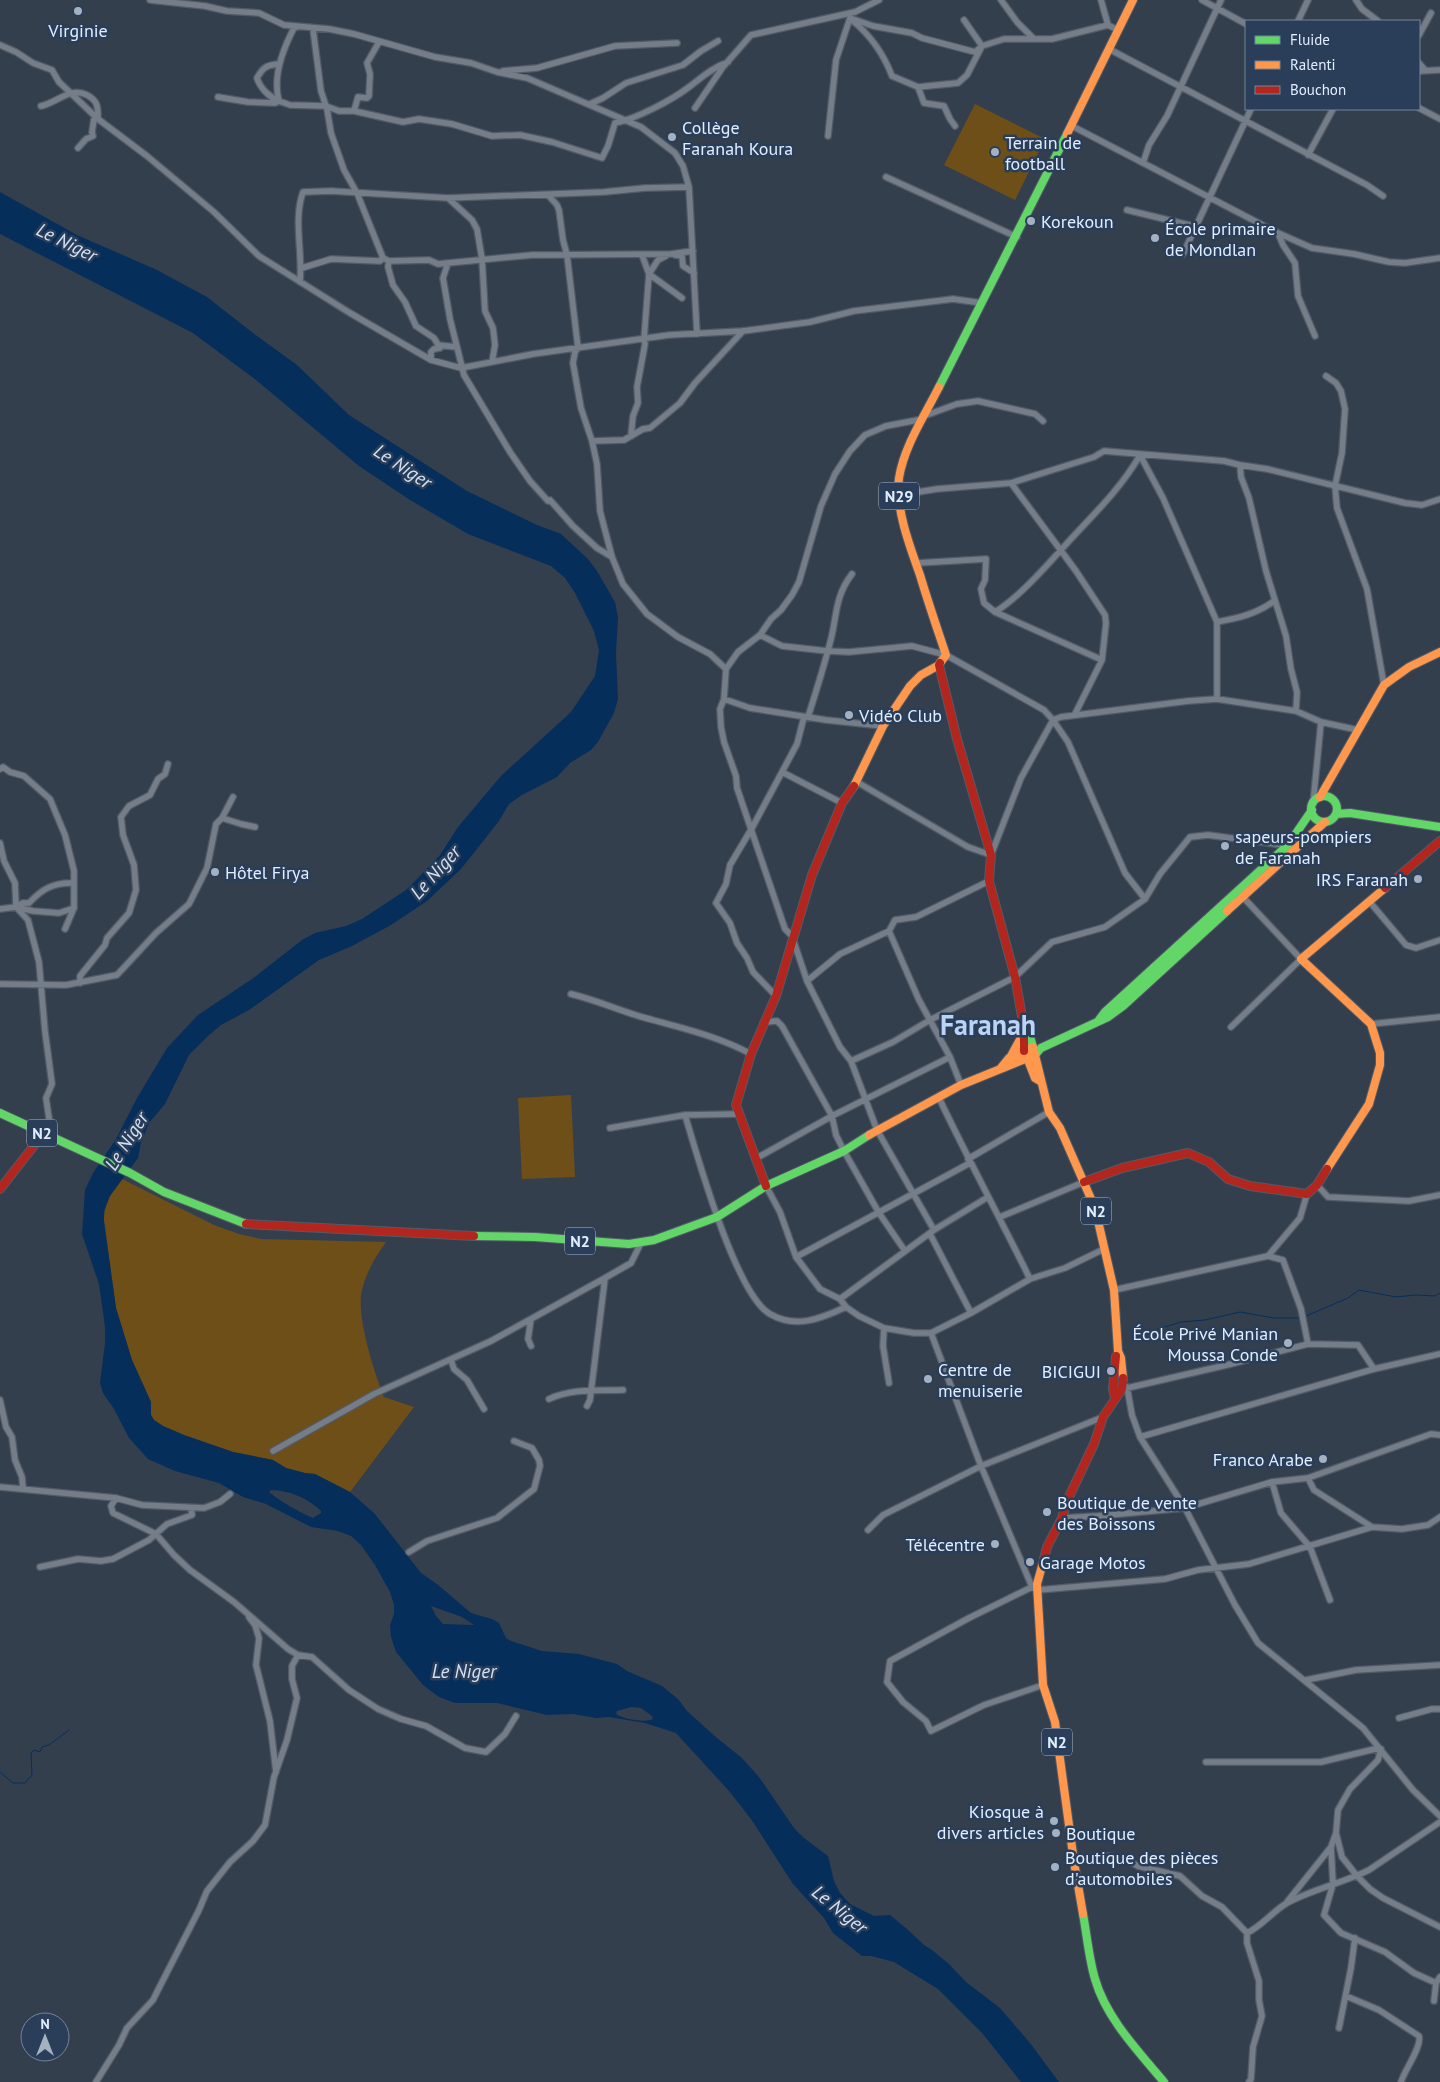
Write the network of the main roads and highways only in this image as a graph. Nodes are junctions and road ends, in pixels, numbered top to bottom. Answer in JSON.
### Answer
{"nodes":[{"id":1,"x":1133,"y":0,"type":"edge"},
{"id":2,"x":1440,"y":652,"type":"edge"},
{"id":3,"x":939,"y":665,"type":"junction"},
{"id":4,"x":1330,"y":779,"type":"junction"},
{"id":5,"x":1320,"y":797,"type":"junction"},
{"id":6,"x":1334,"y":802,"type":"junction"},
{"id":7,"x":1312,"y":807,"type":"junction"},
{"id":8,"x":1350,"y":813,"type":"junction"},
{"id":9,"x":1336,"y":814,"type":"junction"},
{"id":10,"x":1325,"y":822,"type":"junction"},
{"id":11,"x":1440,"y":827,"type":"edge"},
{"id":12,"x":1440,"y":841,"type":"edge"},
{"id":13,"x":1292,"y":847,"type":"junction"},
{"id":14,"x":1023,"y":1031,"type":"junction"},
{"id":15,"x":1036,"y":1050,"type":"junction"},
{"id":16,"x":1024,"y":1051,"type":"junction"},
{"id":17,"x":1027,"y":1059,"type":"junction"},
{"id":18,"x":1011,"y":1062,"type":"junction"},
{"id":19,"x":1037,"y":1079,"type":"junction"},
{"id":20,"x":0,"y":1113,"type":"edge"},
{"id":21,"x":44,"y":1134,"type":"junction"},
{"id":22,"x":1084,"y":1182,"type":"junction"},
{"id":23,"x":766,"y":1186,"type":"junction"},
{"id":24,"x":0,"y":1189,"type":"edge"},
{"id":25,"x":1164,"y":2082,"type":"edge"}],
"edges":[{"from":1,"to":3,"type":"main road","number":"N29"},
{"from":2,"to":4,"type":"main road"},
{"from":3,"to":14,"type":"main road"},
{"from":3,"to":23,"type":"main road"},
{"from":4,"to":5,"type":"main road"},
{"from":4,"to":6,"type":"main road"},
{"from":5,"to":6,"type":"main road"},
{"from":5,"to":7,"type":"main road"},
{"from":6,"to":8,"type":"main road"},
{"from":6,"to":9,"type":"main road"},
{"from":7,"to":10,"type":"main road"},
{"from":7,"to":13,"type":"main road"},
{"from":8,"to":9,"type":"main road"},
{"from":8,"to":11,"type":"main road"},
{"from":9,"to":10,"type":"main road"},
{"from":10,"to":13,"type":"main road"},
{"from":12,"to":22,"type":"main road"},
{"from":13,"to":15,"type":"main road"},
{"from":14,"to":15,"type":"main road","number":"N2"},
{"from":14,"to":16,"type":"main road","number":"N2"},
{"from":14,"to":18,"type":"main road"},
{"from":15,"to":16,"type":"main road","number":"N2"},
{"from":15,"to":17,"type":"main road","number":"N2"},
{"from":15,"to":19,"type":"main road","number":"N2"},
{"from":16,"to":17,"type":"main road","number":"N2"},
{"from":16,"to":18,"type":"main road","number":"N2"},
{"from":17,"to":18,"type":"main road","number":"N2"},
{"from":17,"to":19,"type":"main road","number":"N2"},
{"from":18,"to":19,"type":"main road"},
{"from":18,"to":23,"type":"main road","number":"N2"},
{"from":19,"to":22,"type":"main road","number":"N2"},
{"from":20,"to":21,"type":"main road","number":"N2"},
{"from":21,"to":23,"type":"main road","number":"N2"},
{"from":21,"to":24,"type":"main road"},
{"from":22,"to":25,"type":"main road","number":"N2"}]}
